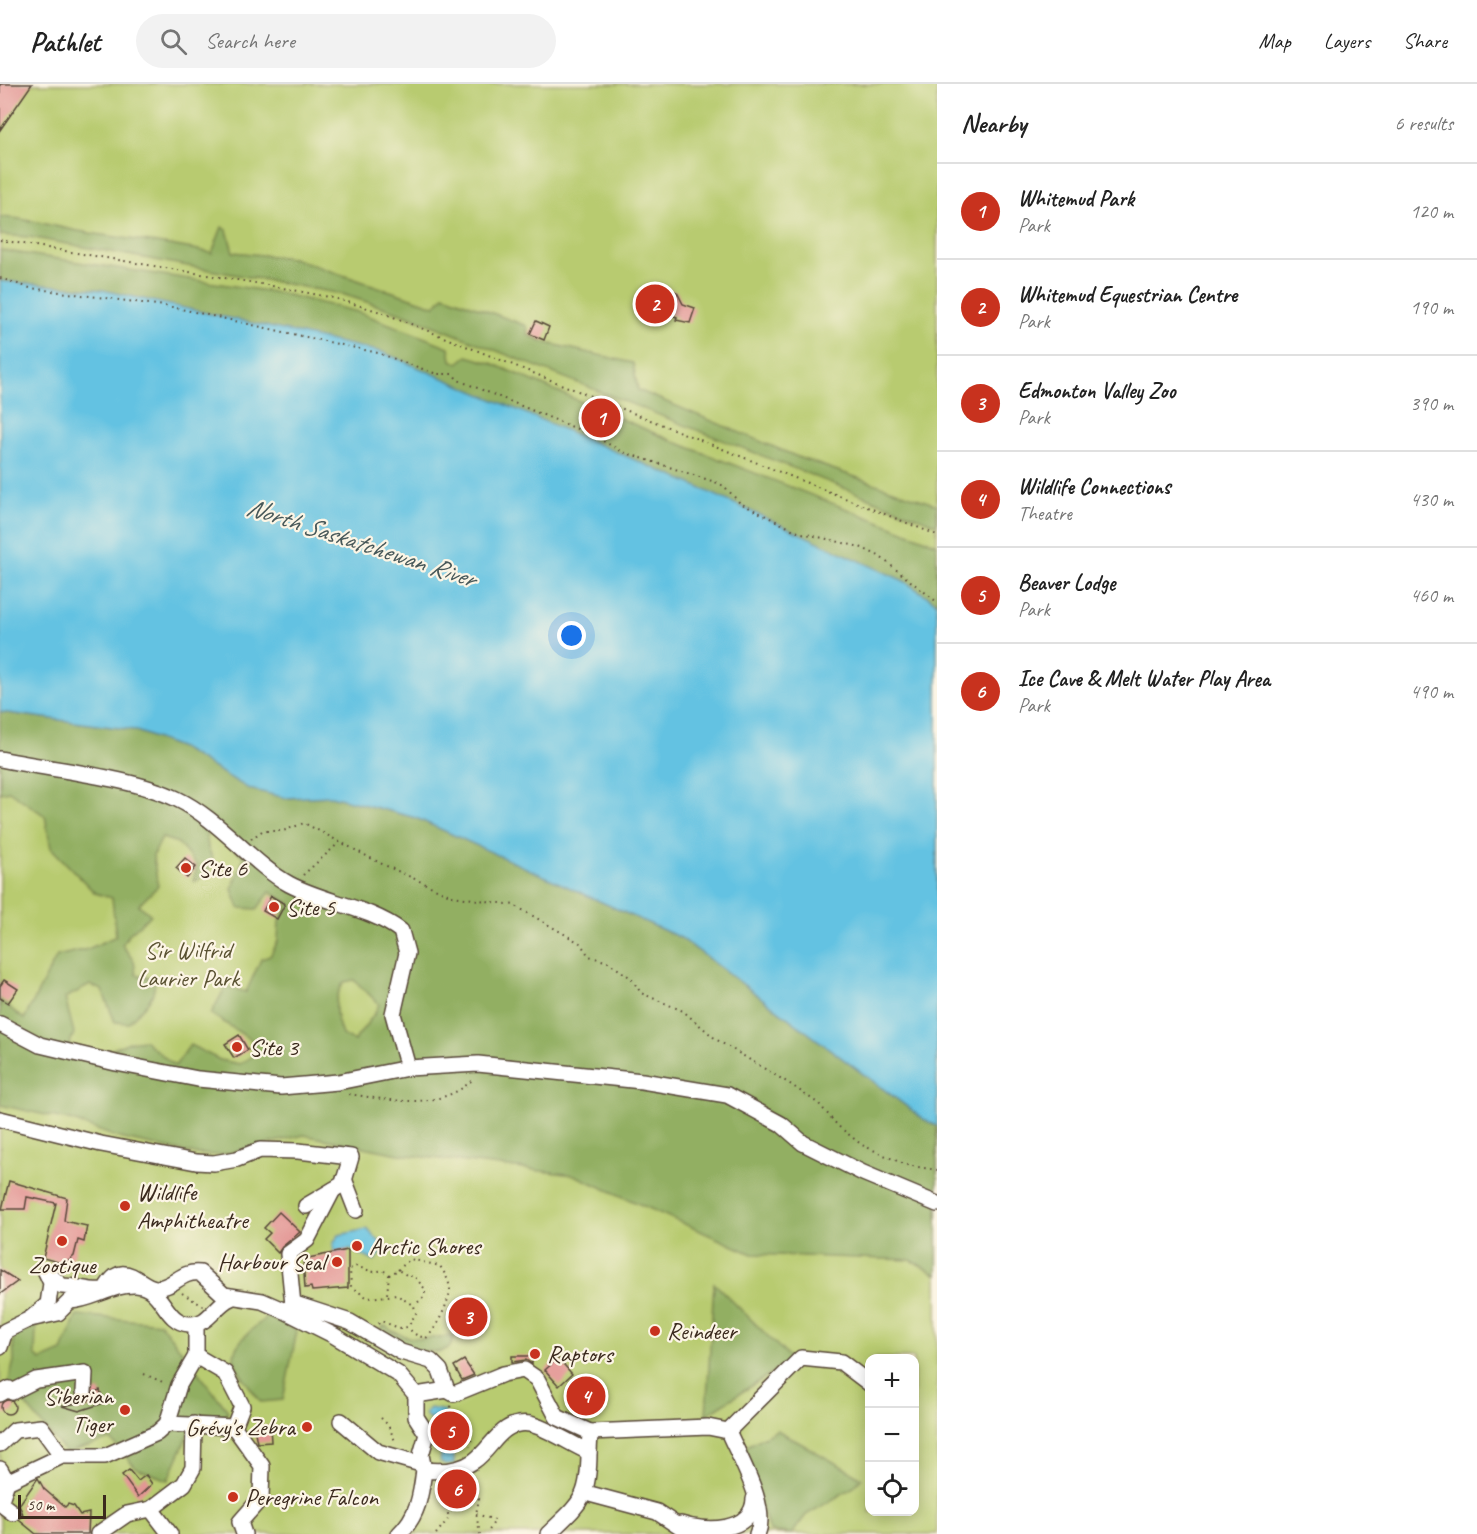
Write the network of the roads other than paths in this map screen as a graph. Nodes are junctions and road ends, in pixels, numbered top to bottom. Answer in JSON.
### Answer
{"nodes":[{"id":1,"x":0,"y":759,"type":"edge"},
{"id":2,"x":0,"y":1024,"type":"edge"},
{"id":3,"x":408,"y":1068,"type":"junction"},
{"id":4,"x":0,"y":1119,"type":"edge"},
{"id":5,"x":339,"y":1185,"type":"junction"},
{"id":6,"x":937,"y":1204,"type":"edge"},
{"id":7,"x":306,"y":1206,"type":"dead end"},
{"id":8,"x":356,"y":1210,"type":"dead end"},
{"id":9,"x":147,"y":1287,"type":"junction"},
{"id":10,"x":105,"y":1290,"type":"junction"},
{"id":11,"x":231,"y":1298,"type":"junction"},
{"id":12,"x":289,"y":1308,"type":"junction"},
{"id":13,"x":30,"y":1319,"type":"junction"},
{"id":14,"x":196,"y":1324,"type":"junction"},
{"id":15,"x":372,"y":1334,"type":"junction"},
{"id":16,"x":0,"y":1347,"type":"edge"},
{"id":17,"x":359,"y":1351,"type":"junction"},
{"id":18,"x":196,"y":1356,"type":"junction"},
{"id":19,"x":865,"y":1380,"type":"edge"},
{"id":20,"x":84,"y":1392,"type":"dead end"},
{"id":21,"x":450,"y":1392,"type":"junction"},
{"id":22,"x":0,"y":1394,"type":"edge"},
{"id":23,"x":416,"y":1395,"type":"junction"},
{"id":24,"x":341,"y":1421,"type":"dead end"},
{"id":25,"x":167,"y":1424,"type":"junction"},
{"id":26,"x":194,"y":1424,"type":"junction"},
{"id":27,"x":234,"y":1427,"type":"junction"},
{"id":28,"x":728,"y":1431,"type":"junction"},
{"id":29,"x":590,"y":1432,"type":"junction"},
{"id":30,"x":0,"y":1444,"type":"edge"},
{"id":31,"x":589,"y":1452,"type":"junction"},
{"id":32,"x":62,"y":1456,"type":"junction"},
{"id":33,"x":445,"y":1468,"type":"junction"},
{"id":34,"x":2,"y":1478,"type":"edge"},
{"id":35,"x":586,"y":1493,"type":"junction"},
{"id":36,"x":754,"y":1493,"type":"junction"},
{"id":37,"x":0,"y":1503,"type":"edge"},
{"id":38,"x":152,"y":1509,"type":"junction"},
{"id":39,"x":13,"y":1513,"type":"dead end"},
{"id":40,"x":675,"y":1522,"type":"junction"},
{"id":41,"x":98,"y":1534,"type":"edge"},
{"id":42,"x":170,"y":1534,"type":"edge"},
{"id":43,"x":244,"y":1534,"type":"edge"},
{"id":44,"x":399,"y":1534,"type":"edge"},
{"id":45,"x":548,"y":1534,"type":"edge"},
{"id":46,"x":690,"y":1534,"type":"edge"},
{"id":47,"x":757,"y":1534,"type":"edge"}],
"edges":[{"from":1,"to":3,"type":"street"},
{"from":2,"to":3,"type":"street"},
{"from":3,"to":6,"type":"street"},
{"from":4,"to":5,"type":"street"},
{"from":5,"to":7,"type":"street"},
{"from":5,"to":8,"type":"street"},
{"from":5,"to":12,"type":"street"},
{"from":9,"to":10,"type":"street"},
{"from":9,"to":11,"type":"street"},
{"from":9,"to":14,"type":"street"},
{"from":10,"to":13,"type":"street"},
{"from":10,"to":13,"type":"street"},
{"from":11,"to":12,"type":"street"},
{"from":11,"to":14,"type":"street"},
{"from":12,"to":15,"type":"street"},
{"from":12,"to":17,"type":"street"},
{"from":13,"to":16,"type":"street"},
{"from":14,"to":18,"type":"street"},
{"from":15,"to":17,"type":"street"},
{"from":15,"to":21,"type":"street"},
{"from":17,"to":23,"type":"street"},
{"from":18,"to":25,"type":"street"},
{"from":18,"to":27,"type":"street"},
{"from":19,"to":28,"type":"street"},
{"from":20,"to":22,"type":"street"},
{"from":21,"to":23,"type":"street"},
{"from":21,"to":29,"type":"street"},
{"from":23,"to":33,"type":"street"},
{"from":24,"to":33,"type":"street"},
{"from":25,"to":26,"type":"street"},
{"from":25,"to":32,"type":"street"},
{"from":26,"to":27,"type":"street"},
{"from":26,"to":38,"type":"street"},
{"from":27,"to":43,"type":"street"},
{"from":28,"to":29,"type":"street"},
{"from":28,"to":36,"type":"street"},
{"from":29,"to":31,"type":"street"},
{"from":30,"to":32,"type":"street"},
{"from":31,"to":33,"type":"street"},
{"from":31,"to":35,"type":"street"},
{"from":32,"to":34,"type":"street"},
{"from":33,"to":44,"type":"street"},
{"from":34,"to":37,"type":"street"},
{"from":35,"to":40,"type":"street"},
{"from":35,"to":45,"type":"street"},
{"from":36,"to":40,"type":"street"},
{"from":36,"to":47,"type":"street"},
{"from":37,"to":39,"type":"street"},
{"from":38,"to":41,"type":"street"},
{"from":38,"to":42,"type":"street"},
{"from":40,"to":46,"type":"street"}]}
